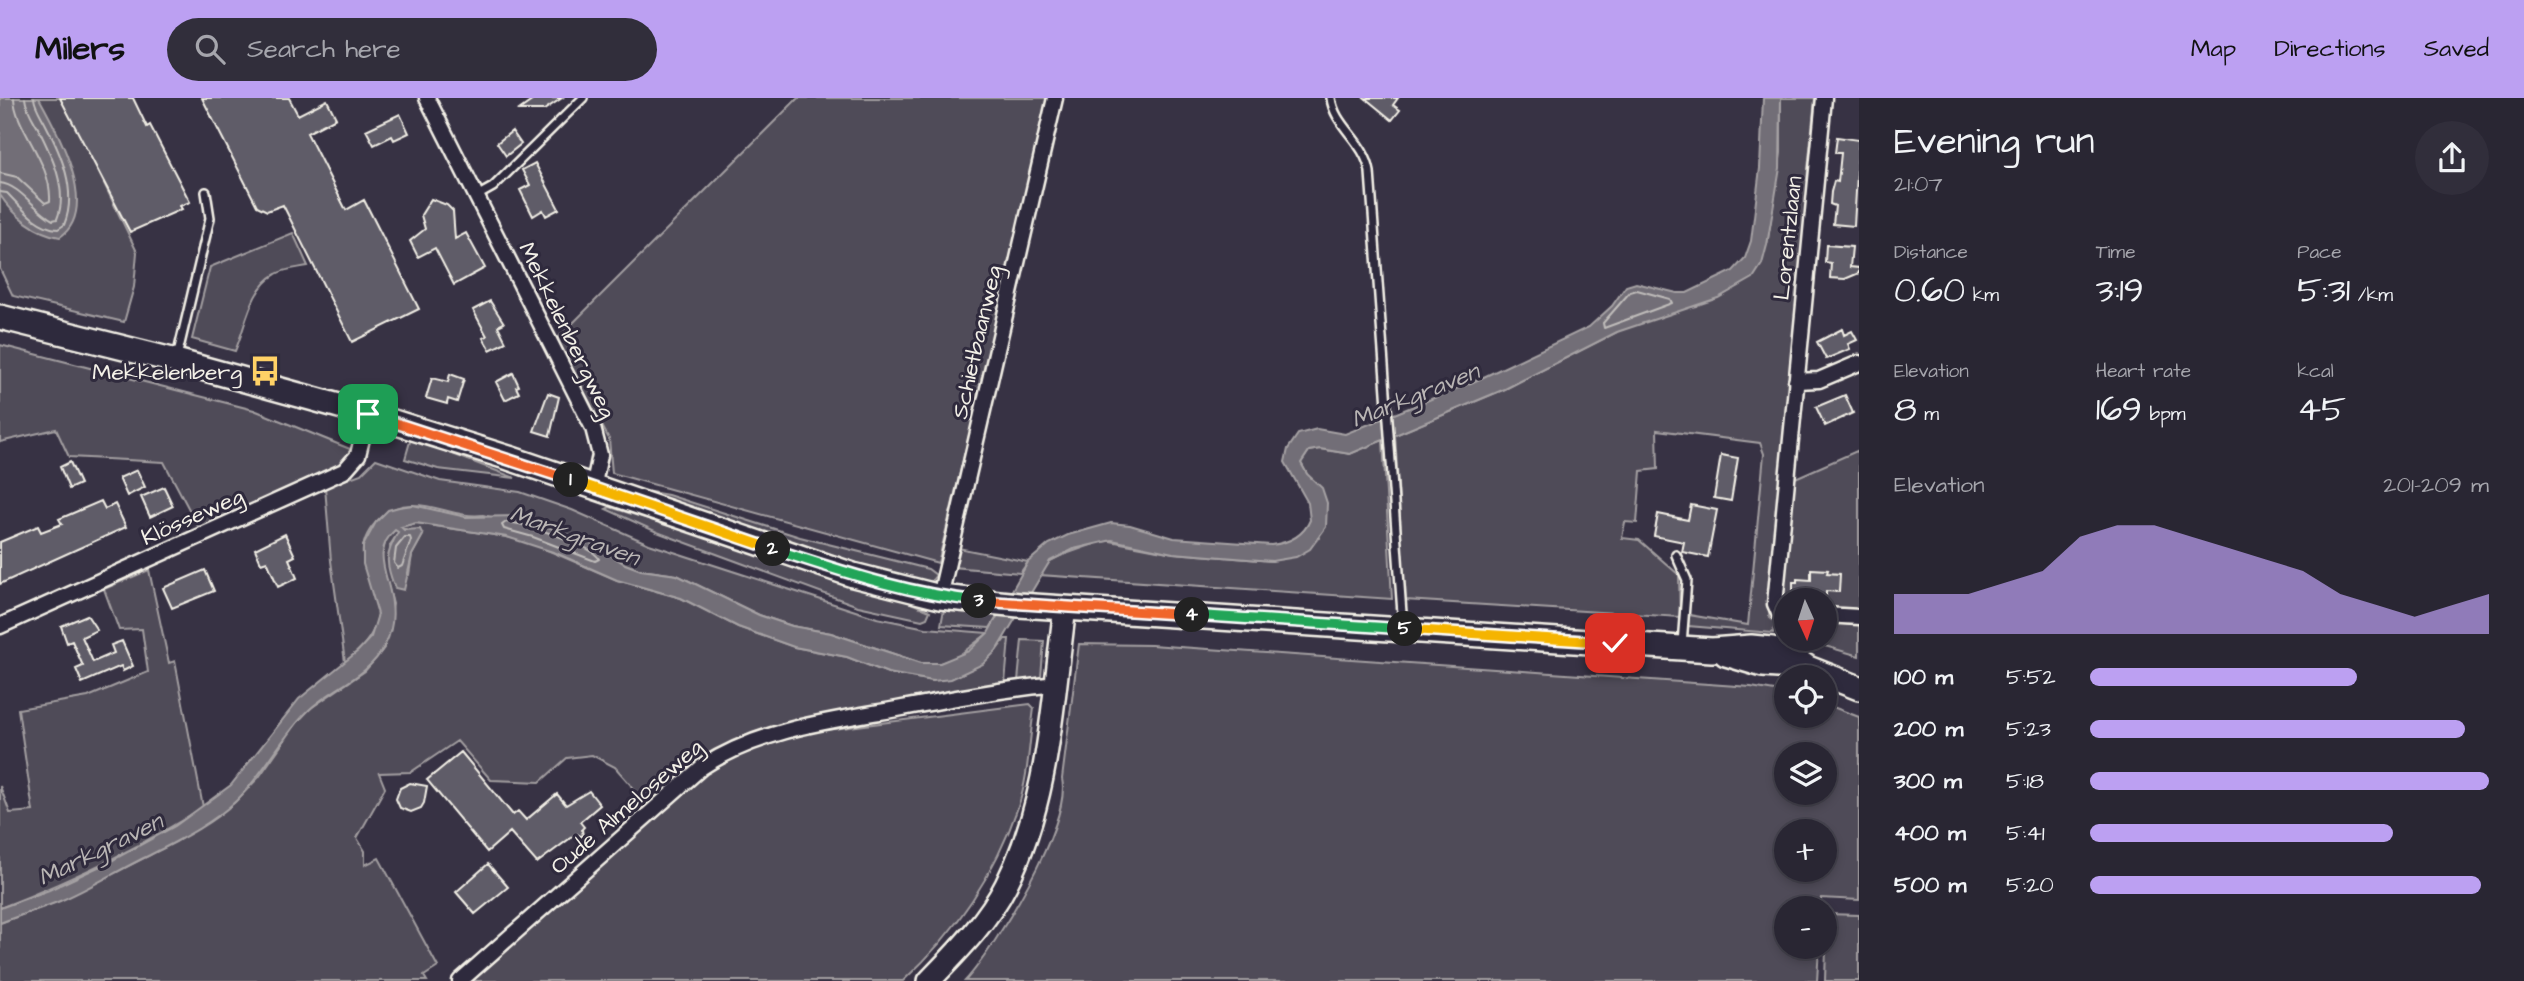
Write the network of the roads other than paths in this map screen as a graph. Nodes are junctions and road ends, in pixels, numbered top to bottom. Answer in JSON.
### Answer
{"nodes":[{"id":1,"x":427,"y":98,"type":"edge"},
{"id":2,"x":583,"y":98,"type":"edge"},
{"id":3,"x":1055,"y":98,"type":"edge"},
{"id":4,"x":1331,"y":98,"type":"edge"},
{"id":5,"x":1824,"y":98,"type":"edge"},
{"id":6,"x":206,"y":192,"type":"dead end"},
{"id":7,"x":477,"y":197,"type":"junction"},
{"id":8,"x":0,"y":317,"type":"edge"},
{"id":9,"x":176,"y":361,"type":"junction"},
{"id":10,"x":1859,"y":363,"type":"edge"},
{"id":11,"x":1796,"y":382,"type":"junction"},
{"id":12,"x":368,"y":414,"type":"junction"},
{"id":13,"x":593,"y":488,"type":"junction"},
{"id":14,"x":1676,"y":555,"type":"dead end"},
{"id":15,"x":1777,"y":588,"type":"edge"},
{"id":16,"x":940,"y":597,"type":"junction"},
{"id":17,"x":1065,"y":608,"type":"junction"},
{"id":18,"x":1838,"y":616,"type":"edge"},
{"id":19,"x":1859,"y":617,"type":"edge"},
{"id":20,"x":0,"y":626,"type":"edge"},
{"id":21,"x":1403,"y":629,"type":"junction"},
{"id":22,"x":1682,"y":648,"type":"junction"},
{"id":23,"x":1057,"y":684,"type":"junction"},
{"id":24,"x":1859,"y":688,"type":"edge"},
{"id":25,"x":460,"y":981,"type":"edge"},
{"id":26,"x":929,"y":981,"type":"edge"}],
"edges":[{"from":1,"to":7,"type":"street","name":"Mekkelenbergweg"},
{"from":2,"to":7,"type":"lane"},
{"from":3,"to":16,"type":"street","name":"Schietbaanweg"},
{"from":4,"to":21,"type":"lane"},
{"from":5,"to":11,"type":"street","name":"Lorentzlaan"},
{"from":6,"to":9,"type":"lane"},
{"from":7,"to":13,"type":"street","name":"Mekkelenbergweg"},
{"from":8,"to":9,"type":"main road"},
{"from":9,"to":12,"type":"main road"},
{"from":10,"to":11,"type":"street"},
{"from":11,"to":15,"type":"street","name":"Lorentzlaan"},
{"from":12,"to":13,"type":"main road"},
{"from":12,"to":20,"type":"street","name":"Klösseweg"},
{"from":13,"to":16,"type":"main road"},
{"from":14,"to":22,"type":"lane"},
{"from":16,"to":17,"type":"main road"},
{"from":17,"to":21,"type":"main road"},
{"from":17,"to":23,"type":"main road"},
{"from":18,"to":19,"type":"street"},
{"from":21,"to":22,"type":"main road"},
{"from":22,"to":24,"type":"main road"},
{"from":23,"to":25,"type":"street","name":"Oude Almeloseweg"},
{"from":23,"to":26,"type":"main road"}]}
